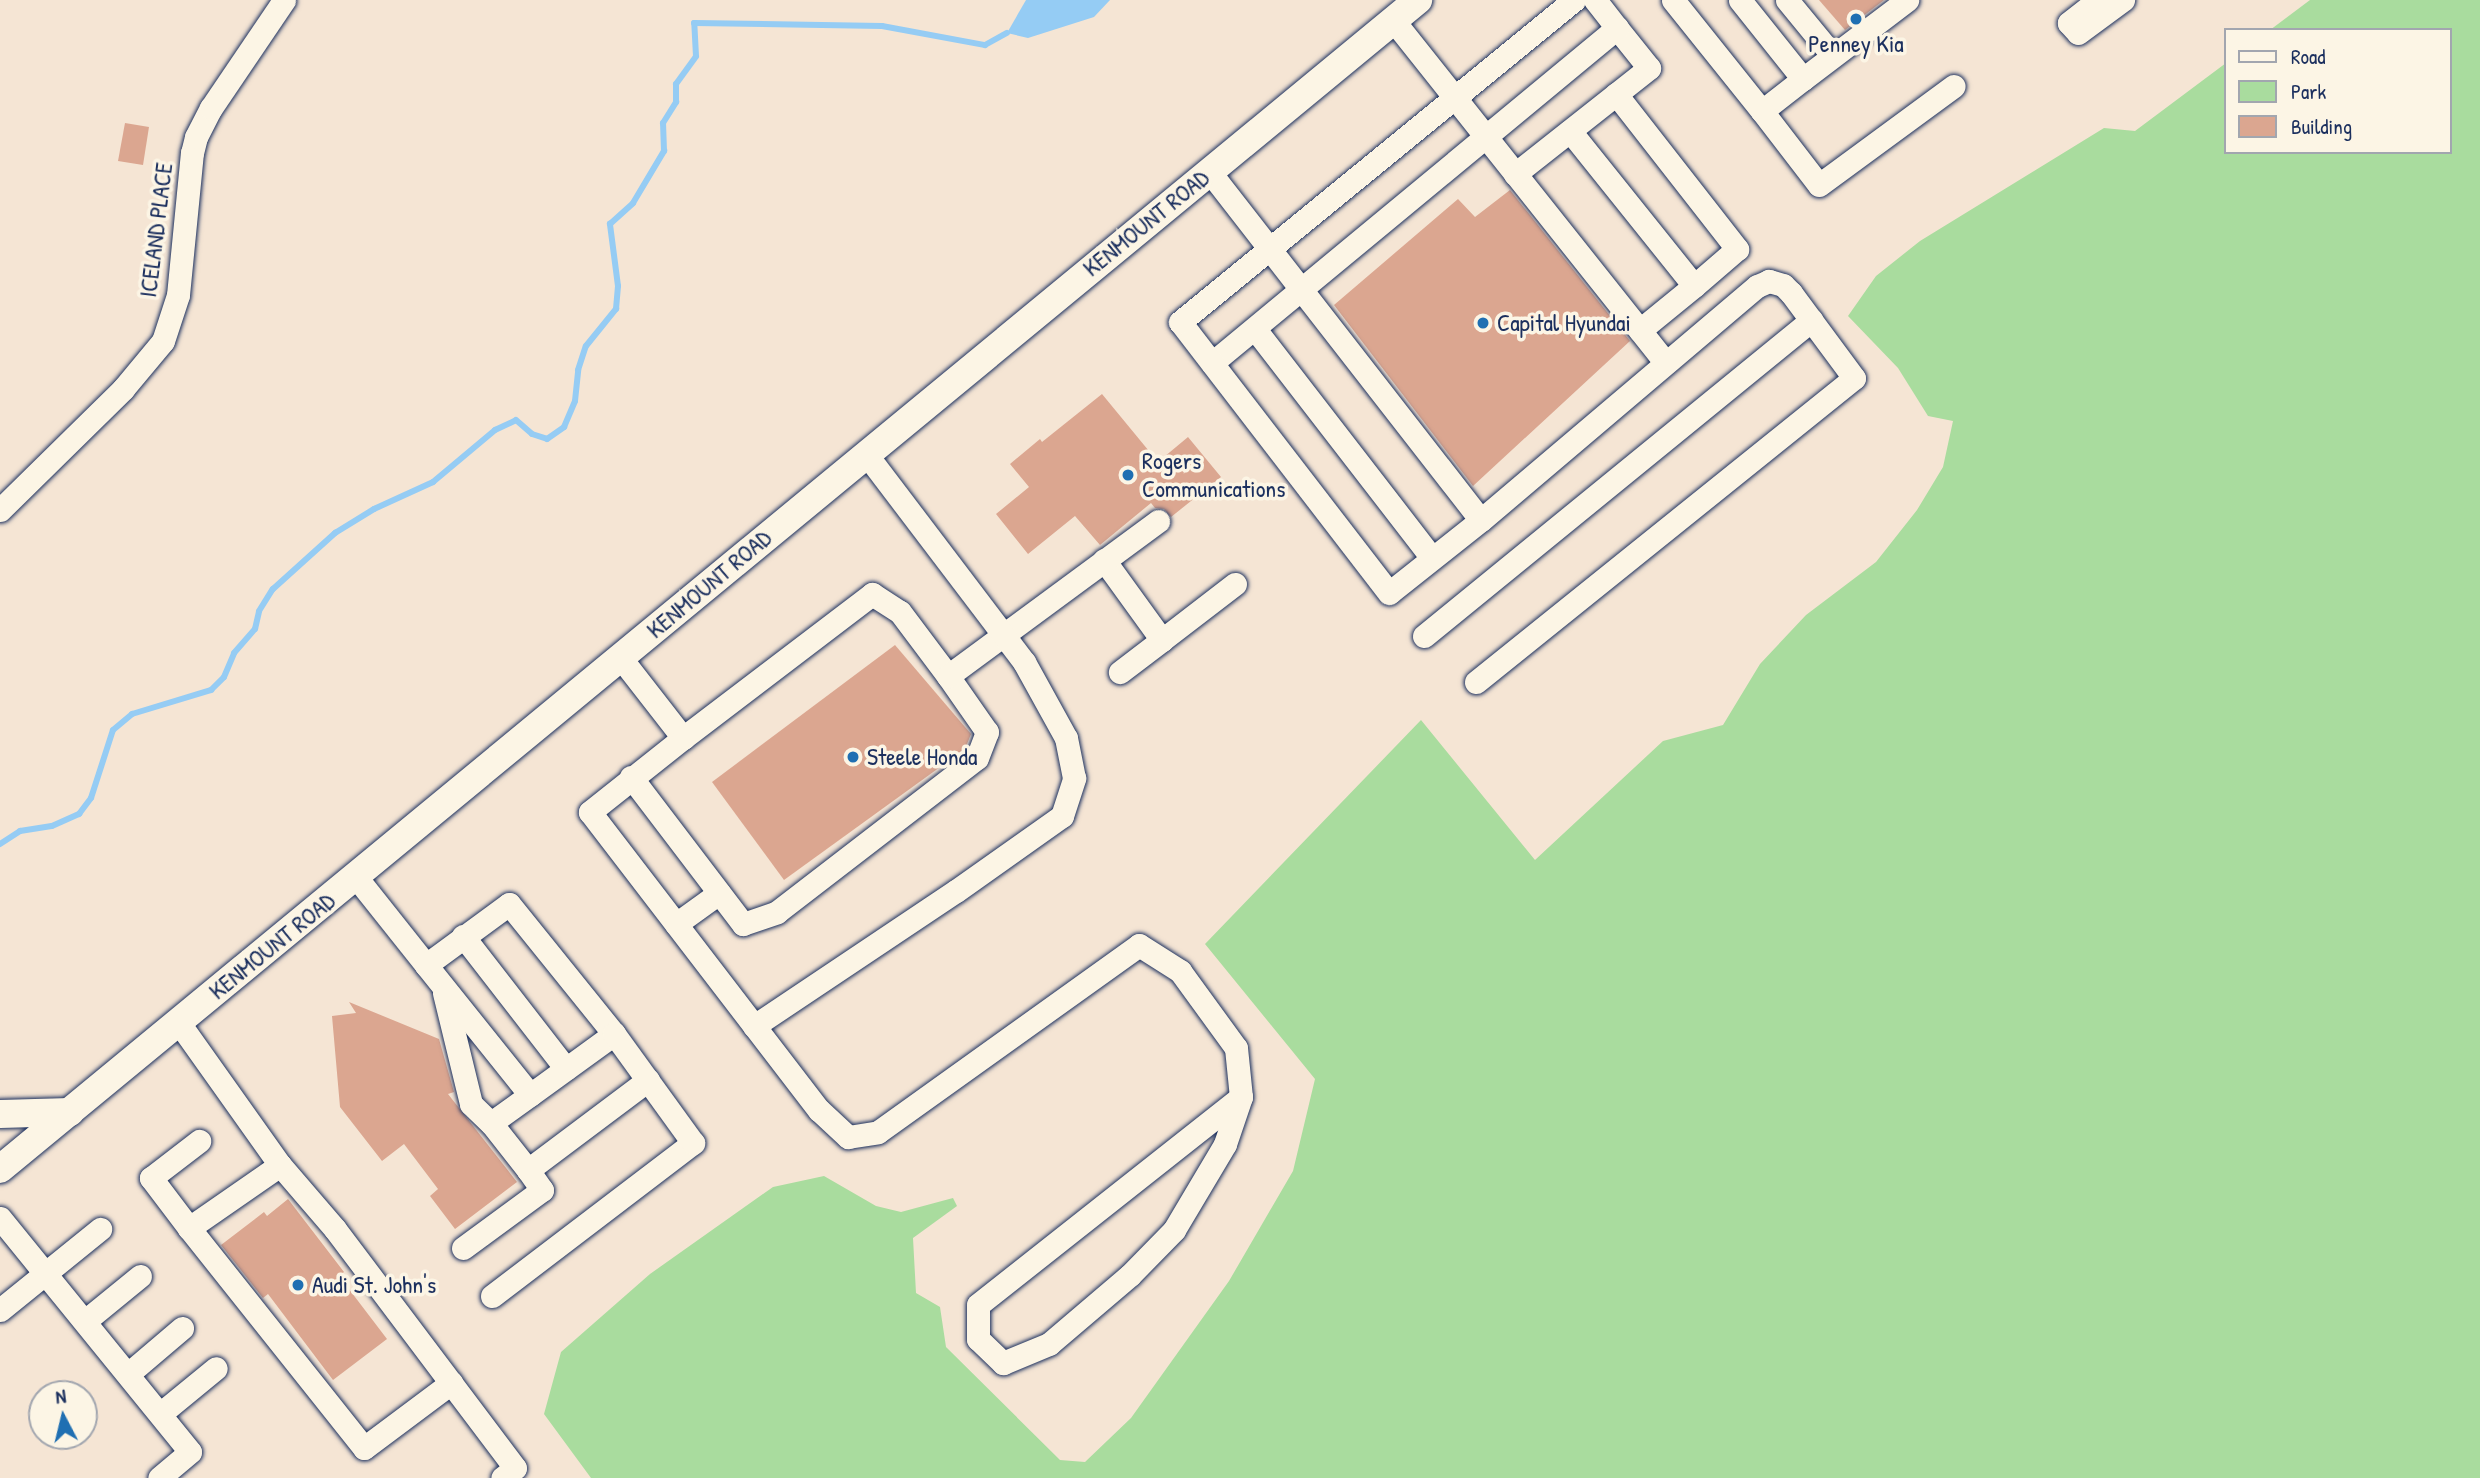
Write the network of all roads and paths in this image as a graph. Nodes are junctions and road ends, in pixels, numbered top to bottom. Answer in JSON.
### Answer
{"nodes":[{"id":1,"x":284,"y":0,"type":"edge"},
{"id":2,"x":1418,"y":0,"type":"edge"},
{"id":3,"x":1574,"y":0,"type":"edge"},
{"id":4,"x":1595,"y":0,"type":"edge"},
{"id":5,"x":1673,"y":0,"type":"edge"},
{"id":6,"x":1740,"y":0,"type":"edge"},
{"id":7,"x":1787,"y":0,"type":"edge"},
{"id":8,"x":1907,"y":0,"type":"edge"},
{"id":9,"x":2098,"y":0,"type":"edge"},
{"id":10,"x":2123,"y":0,"type":"edge"},
{"id":11,"x":1393,"y":20,"type":"junction"},
{"id":12,"x":1617,"y":28,"type":"junction"},
{"id":13,"x":1833,"y":56,"type":"junction"},
{"id":14,"x":1803,"y":79,"type":"junction"},
{"id":15,"x":1954,"y":86,"type":"dead end"},
{"id":16,"x":1616,"y":94,"type":"junction"},
{"id":17,"x":1453,"y":97,"type":"junction"},
{"id":18,"x":1762,"y":111,"type":"junction"},
{"id":19,"x":1570,"y":131,"type":"junction"},
{"id":20,"x":1486,"y":138,"type":"junction"},
{"id":21,"x":1209,"y":171,"type":"junction"},
{"id":22,"x":1515,"y":174,"type":"junction"},
{"id":23,"x":1269,"y":249,"type":"junction"},
{"id":24,"x":1694,"y":286,"type":"junction"},
{"id":25,"x":1302,"y":291,"type":"junction"},
{"id":26,"x":1811,"y":320,"type":"junction"},
{"id":27,"x":1255,"y":329,"type":"junction"},
{"id":28,"x":1640,"y":330,"type":"junction"},
{"id":29,"x":1212,"y":363,"type":"junction"},
{"id":30,"x":1666,"y":363,"type":"junction"},
{"id":31,"x":866,"y":454,"type":"junction"},
{"id":32,"x":0,"y":510,"type":"edge"},
{"id":33,"x":1481,"y":520,"type":"junction"},
{"id":34,"x":1158,"y":521,"type":"dead end"},
{"id":35,"x":1432,"y":558,"type":"junction"},
{"id":36,"x":1104,"y":560,"type":"junction"},
{"id":37,"x":1235,"y":584,"type":"dead end"},
{"id":38,"x":1004,"y":634,"type":"junction"},
{"id":39,"x":1424,"y":636,"type":"dead end"},
{"id":40,"x":1162,"y":640,"type":"junction"},
{"id":41,"x":620,"y":657,"type":"junction"},
{"id":42,"x":1120,"y":672,"type":"dead end"},
{"id":43,"x":948,"y":676,"type":"junction"},
{"id":44,"x":1476,"y":682,"type":"dead end"},
{"id":45,"x":683,"y":738,"type":"junction"},
{"id":46,"x":631,"y":777,"type":"junction"},
{"id":47,"x":356,"y":877,"type":"junction"},
{"id":48,"x":719,"y":893,"type":"junction"},
{"id":49,"x":676,"y":924,"type":"junction"},
{"id":50,"x":463,"y":936,"type":"junction"},
{"id":51,"x":426,"y":965,"type":"junction"},
{"id":52,"x":443,"y":987,"type":"junction"},
{"id":53,"x":179,"y":1023,"type":"junction"},
{"id":54,"x":754,"y":1026,"type":"junction"},
{"id":55,"x":614,"y":1034,"type":"junction"},
{"id":56,"x":566,"y":1069,"type":"junction"},
{"id":57,"x":648,"y":1080,"type":"junction"},
{"id":58,"x":530,"y":1095,"type":"junction"},
{"id":59,"x":1241,"y":1097,"type":"junction"},
{"id":60,"x":69,"y":1112,"type":"junction"},
{"id":61,"x":0,"y":1114,"type":"edge"},
{"id":62,"x":491,"y":1122,"type":"junction"},
{"id":63,"x":199,"y":1141,"type":"dead end"},
{"id":64,"x":280,"y":1165,"type":"junction"},
{"id":65,"x":0,"y":1169,"type":"edge"},
{"id":66,"x":528,"y":1170,"type":"junction"},
{"id":67,"x":0,"y":1217,"type":"edge"},
{"id":68,"x":189,"y":1228,"type":"junction"},
{"id":69,"x":100,"y":1229,"type":"dead end"},
{"id":70,"x":463,"y":1248,"type":"dead end"},
{"id":71,"x":45,"y":1271,"type":"junction"},
{"id":72,"x":140,"y":1276,"type":"dead end"},
{"id":73,"x":492,"y":1296,"type":"dead end"},
{"id":74,"x":0,"y":1310,"type":"edge"},
{"id":75,"x":85,"y":1321,"type":"junction"},
{"id":76,"x":182,"y":1328,"type":"dead end"},
{"id":77,"x":216,"y":1368,"type":"dead end"},
{"id":78,"x":128,"y":1374,"type":"junction"},
{"id":79,"x":451,"y":1383,"type":"junction"},
{"id":80,"x":160,"y":1414,"type":"junction"},
{"id":81,"x":159,"y":1478,"type":"edge"},
{"id":82,"x":502,"y":1478,"type":"edge"}],
"edges":[{"from":1,"to":32,"type":"street","name":"ICELAND PLACE"},
{"from":2,"to":11,"type":"main road","name":"KENMOUNT ROAD"},
{"from":3,"to":17,"type":"street"},
{"from":4,"to":12,"type":"street"},
{"from":5,"to":18,"type":"street"},
{"from":6,"to":14,"type":"street"},
{"from":7,"to":13,"type":"street"},
{"from":8,"to":13,"type":"street"},
{"from":9,"to":10,"type":"street"},
{"from":11,"to":17,"type":"street"},
{"from":11,"to":21,"type":"main road","name":"KENMOUNT ROAD"},
{"from":12,"to":16,"type":"street"},
{"from":12,"to":20,"type":"street"},
{"from":13,"to":14,"type":"street"},
{"from":14,"to":18,"type":"street"},
{"from":15,"to":18,"type":"street"},
{"from":16,"to":19,"type":"street"},
{"from":16,"to":24,"type":"street"},
{"from":17,"to":20,"type":"street"},
{"from":17,"to":23,"type":"street"},
{"from":19,"to":22,"type":"street"},
{"from":19,"to":24,"type":"street"},
{"from":20,"to":22,"type":"street"},
{"from":20,"to":25,"type":"street"},
{"from":21,"to":23,"type":"street"},
{"from":21,"to":31,"type":"main road","name":"KENMOUNT ROAD"},
{"from":22,"to":28,"type":"street"},
{"from":23,"to":25,"type":"street"},
{"from":23,"to":29,"type":"street"},
{"from":24,"to":28,"type":"street"},
{"from":25,"to":27,"type":"street"},
{"from":25,"to":33,"type":"street"},
{"from":26,"to":30,"type":"street"},
{"from":26,"to":39,"type":"street"},
{"from":26,"to":44,"type":"street"},
{"from":27,"to":29,"type":"street"},
{"from":27,"to":35,"type":"street"},
{"from":28,"to":30,"type":"street"},
{"from":29,"to":35,"type":"street"},
{"from":30,"to":33,"type":"street"},
{"from":31,"to":38,"type":"street"},
{"from":31,"to":41,"type":"main road","name":"KENMOUNT ROAD"},
{"from":33,"to":35,"type":"street"},
{"from":34,"to":36,"type":"street"},
{"from":36,"to":38,"type":"street"},
{"from":36,"to":40,"type":"street"},
{"from":37,"to":40,"type":"street"},
{"from":38,"to":43,"type":"street"},
{"from":38,"to":54,"type":"street"},
{"from":40,"to":42,"type":"street"},
{"from":41,"to":45,"type":"street"},
{"from":41,"to":47,"type":"main road","name":"KENMOUNT ROAD"},
{"from":43,"to":45,"type":"street"},
{"from":43,"to":48,"type":"street"},
{"from":45,"to":46,"type":"street"},
{"from":46,"to":48,"type":"street"},
{"from":46,"to":49,"type":"street"},
{"from":47,"to":51,"type":"street"},
{"from":47,"to":53,"type":"main road","name":"KENMOUNT ROAD"},
{"from":48,"to":49,"type":"street"},
{"from":49,"to":54,"type":"street"},
{"from":50,"to":51,"type":"street"},
{"from":50,"to":55,"type":"street"},
{"from":50,"to":56,"type":"street"},
{"from":51,"to":52,"type":"street"},
{"from":52,"to":58,"type":"street"},
{"from":52,"to":62,"type":"street"},
{"from":53,"to":60,"type":"main road","name":"KENMOUNT ROAD"},
{"from":53,"to":64,"type":"street"},
{"from":54,"to":59,"type":"street"},
{"from":55,"to":56,"type":"street"},
{"from":55,"to":57,"type":"street"},
{"from":56,"to":58,"type":"street"},
{"from":57,"to":66,"type":"street"},
{"from":57,"to":73,"type":"street"},
{"from":58,"to":62,"type":"street"},
{"from":59,"to":59,"type":"street"},
{"from":60,"to":61,"type":"main road"},
{"from":60,"to":65,"type":"main road","name":"KENMOUNT ROAD"},
{"from":62,"to":66,"type":"street"},
{"from":63,"to":68,"type":"street"},
{"from":64,"to":68,"type":"street"},
{"from":64,"to":79,"type":"street"},
{"from":66,"to":70,"type":"street"},
{"from":67,"to":71,"type":"street"},
{"from":68,"to":79,"type":"street"},
{"from":69,"to":71,"type":"street"},
{"from":71,"to":74,"type":"street"},
{"from":71,"to":75,"type":"street"},
{"from":72,"to":75,"type":"street"},
{"from":75,"to":78,"type":"street"},
{"from":76,"to":78,"type":"street"},
{"from":77,"to":80,"type":"street"},
{"from":78,"to":80,"type":"street"},
{"from":79,"to":82,"type":"street"},
{"from":80,"to":81,"type":"street"}]}
